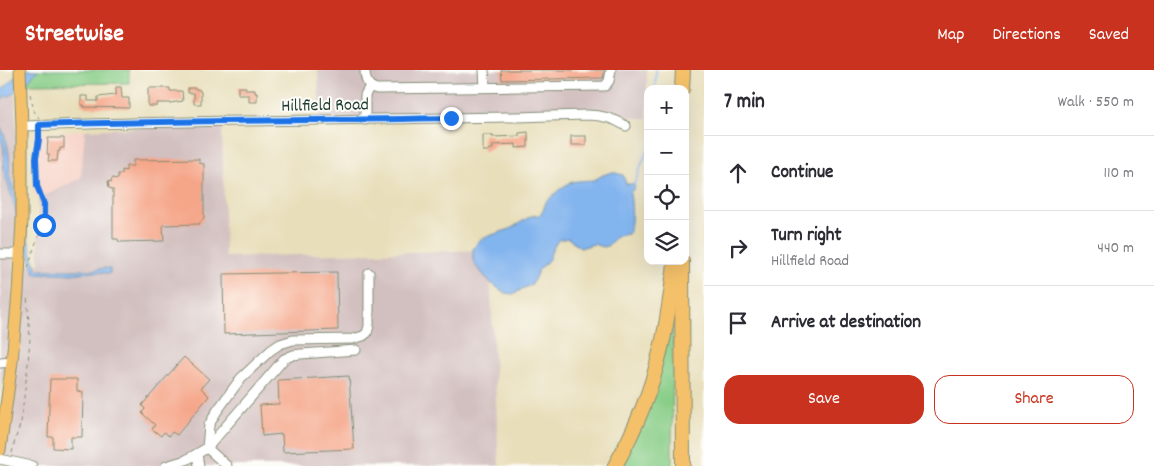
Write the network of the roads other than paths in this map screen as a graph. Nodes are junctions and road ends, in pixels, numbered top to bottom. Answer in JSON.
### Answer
{"nodes":[{"id":1,"x":20,"y":70,"type":"edge"},
{"id":2,"x":364,"y":70,"type":"edge"},
{"id":3,"x":484,"y":70,"type":"edge"},
{"id":4,"x":610,"y":70,"type":"edge"},
{"id":5,"x":683,"y":70,"type":"edge"},
{"id":6,"x":682,"y":85,"type":"edge"},
{"id":7,"x":370,"y":86,"type":"junction"},
{"id":8,"x":485,"y":87,"type":"junction"},
{"id":9,"x":365,"y":120,"type":"junction"},
{"id":10,"x":22,"y":126,"type":"junction"},
{"id":11,"x":626,"y":126,"type":"dead end"},
{"id":12,"x":0,"y":254,"type":"edge"},
{"id":13,"x":20,"y":254,"type":"junction"},
{"id":14,"x":675,"y":265,"type":"edge"},
{"id":15,"x":682,"y":265,"type":"edge"},
{"id":16,"x":369,"y":273,"type":"dead end"},
{"id":17,"x":356,"y":350,"type":"dead end"},
{"id":18,"x":6,"y":362,"type":"edge"},
{"id":19,"x":207,"y":448,"type":"junction"},
{"id":20,"x":0,"y":450,"type":"edge"},
{"id":21,"x":197,"y":454,"type":"junction"},
{"id":22,"x":0,"y":459,"type":"edge"},
{"id":23,"x":32,"y":466,"type":"edge"},
{"id":24,"x":166,"y":466,"type":"edge"},
{"id":25,"x":199,"y":466,"type":"edge"},
{"id":26,"x":227,"y":466,"type":"edge"},
{"id":27,"x":615,"y":466,"type":"edge"},
{"id":28,"x":683,"y":466,"type":"edge"}],
"edges":[{"from":1,"to":10,"type":"main road"},
{"from":2,"to":7,"type":"street"},
{"from":3,"to":8,"type":"street"},
{"from":4,"to":8,"type":"street"},
{"from":5,"to":6,"type":"highway"},
{"from":7,"to":8,"type":"street"},
{"from":7,"to":9,"type":"street"},
{"from":9,"to":10,"type":"street","name":"Hillfield Road"},
{"from":9,"to":11,"type":"street","name":"Hillfield Road"},
{"from":10,"to":13,"type":"main road"},
{"from":12,"to":13,"type":"street"},
{"from":13,"to":18,"type":"main road"},
{"from":14,"to":27,"type":"highway"},
{"from":15,"to":28,"type":"highway"},
{"from":16,"to":19,"type":"street"},
{"from":17,"to":19,"type":"street"},
{"from":18,"to":20,"type":"main road"},
{"from":19,"to":21,"type":"street"},
{"from":19,"to":26,"type":"street"},
{"from":21,"to":24,"type":"street"},
{"from":21,"to":25,"type":"street"},
{"from":22,"to":23,"type":"street"}]}
